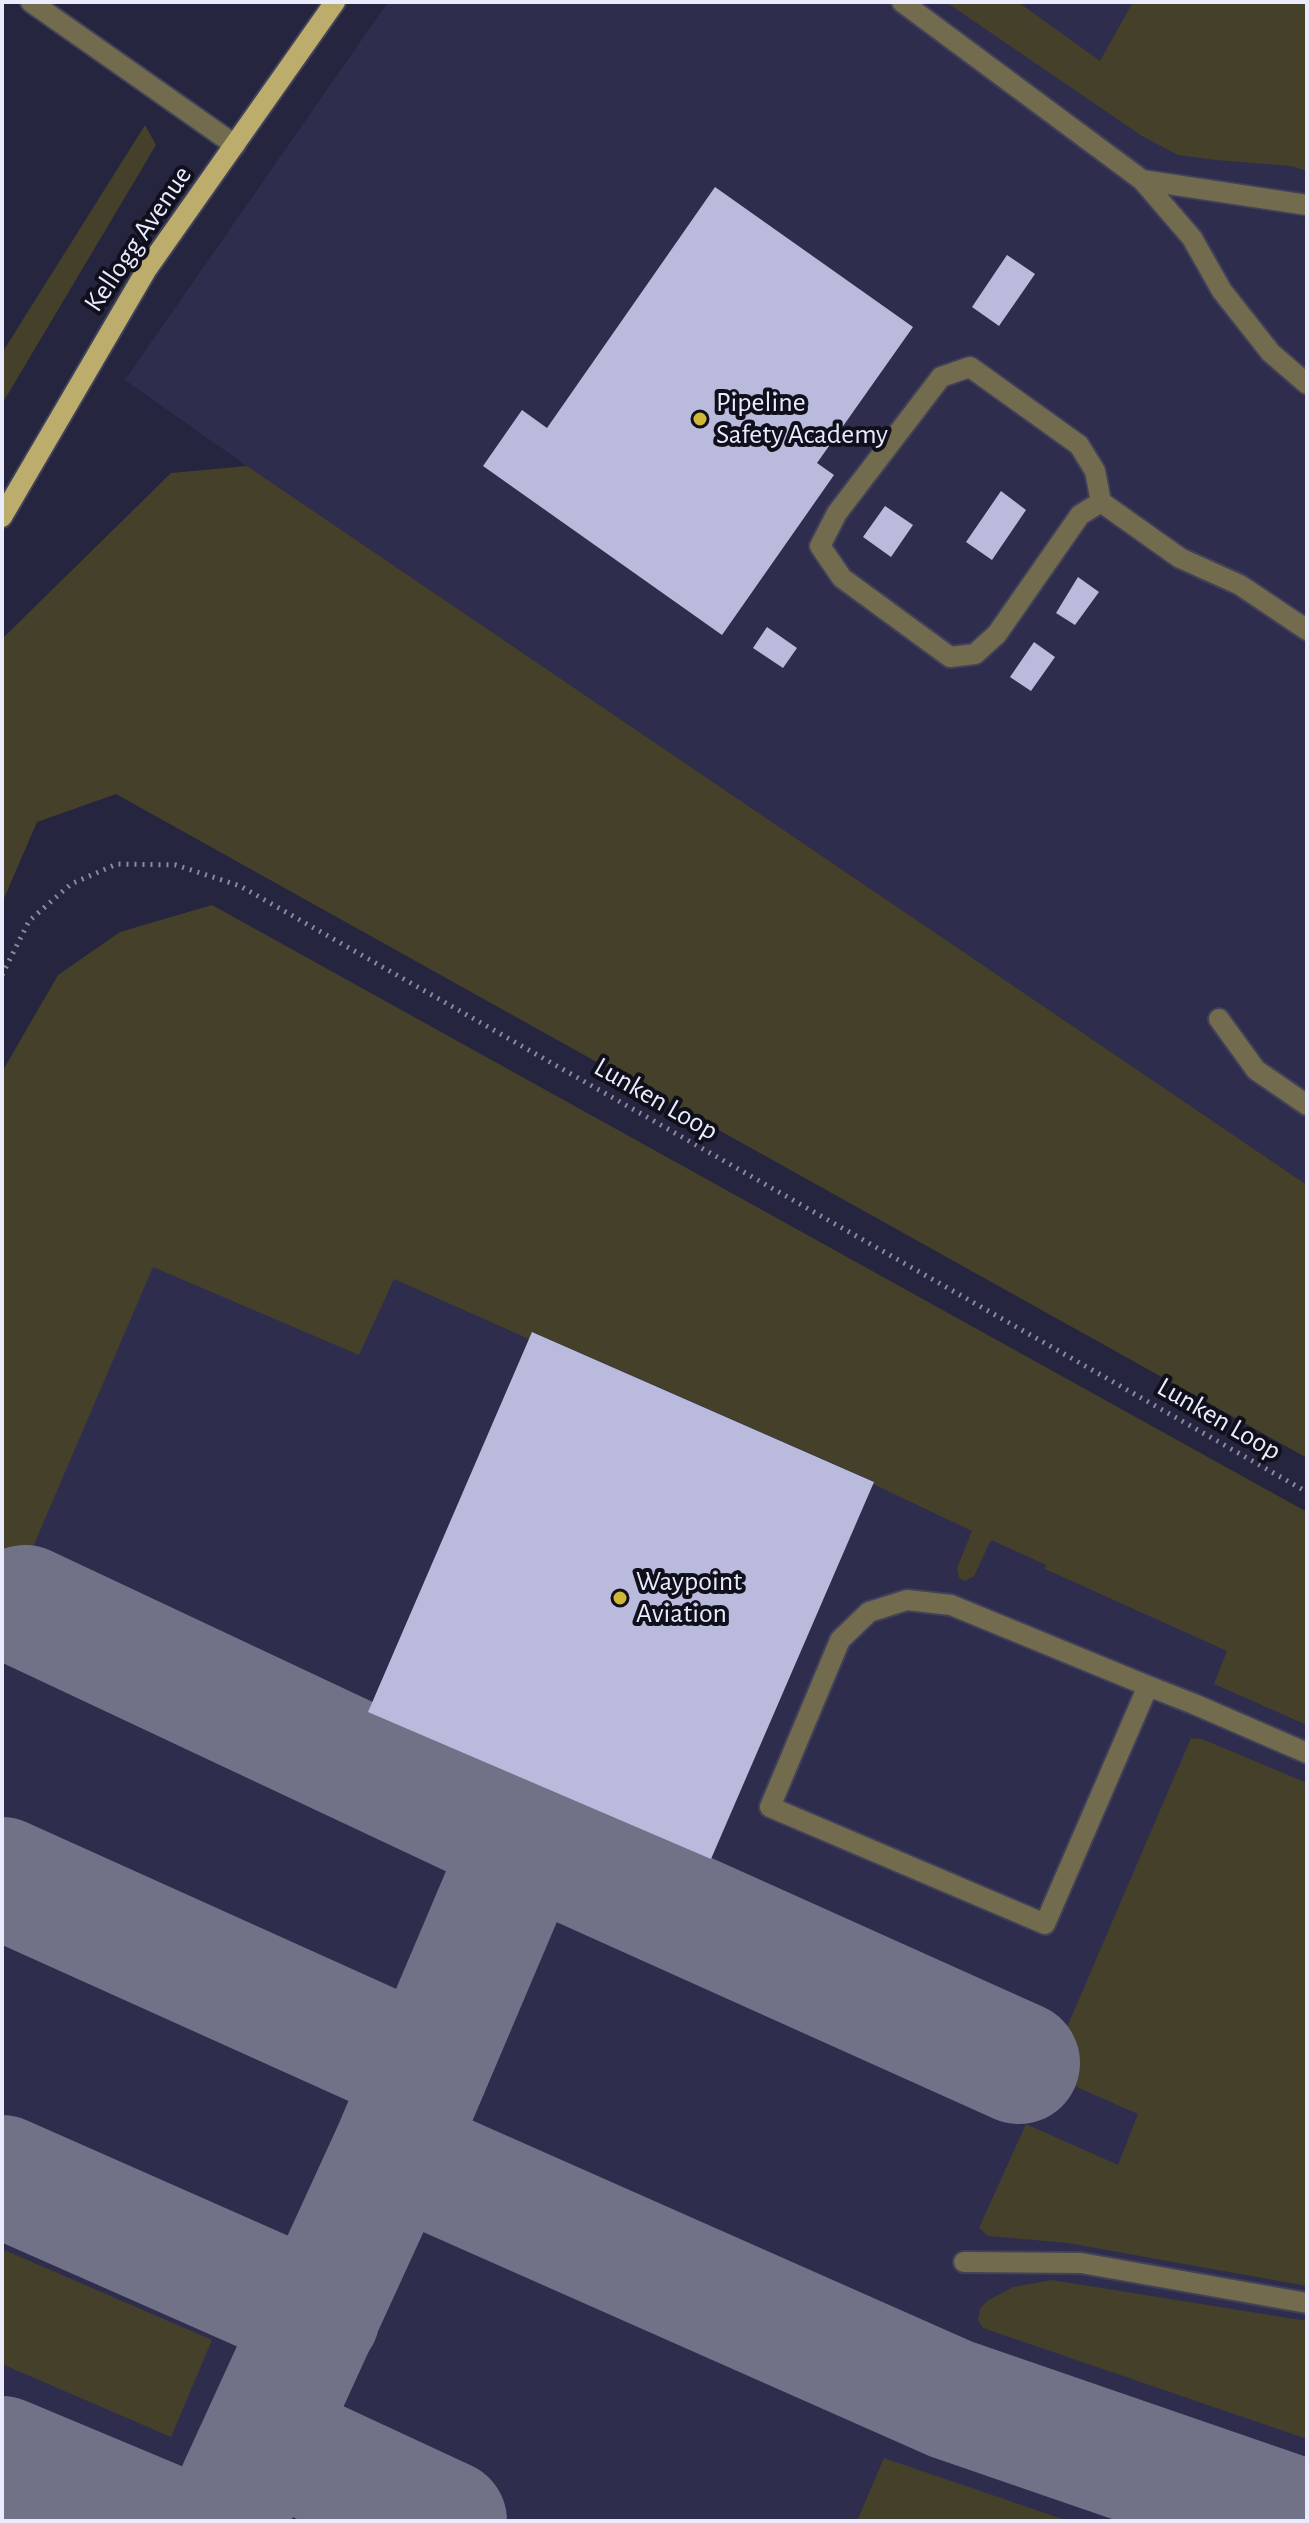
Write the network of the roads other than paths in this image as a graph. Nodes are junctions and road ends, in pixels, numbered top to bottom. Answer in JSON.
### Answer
{"nodes":[{"id":1,"x":31,"y":2,"type":"edge"},
{"id":2,"x":335,"y":2,"type":"edge"},
{"id":3,"x":902,"y":2,"type":"edge"},
{"id":4,"x":235,"y":145,"type":"junction"},
{"id":5,"x":1142,"y":180,"type":"junction"},
{"id":6,"x":1307,"y":205,"type":"edge"},
{"id":7,"x":1307,"y":384,"type":"edge"},
{"id":8,"x":1101,"y":502,"type":"junction"},
{"id":9,"x":2,"y":517,"type":"edge"},
{"id":10,"x":1307,"y":630,"type":"edge"},
{"id":11,"x":1219,"y":1019,"type":"dead end"},
{"id":12,"x":1307,"y":1105,"type":"edge"},
{"id":13,"x":1148,"y":1686,"type":"junction"},
{"id":14,"x":1307,"y":1753,"type":"edge"},
{"id":15,"x":964,"y":2262,"type":"dead end"},
{"id":16,"x":1307,"y":2303,"type":"edge"}],
"edges":[{"from":1,"to":4,"type":"lane"},
{"from":2,"to":4,"type":"main road","name":"Kellogg Avenue"},
{"from":3,"to":5,"type":"lane"},
{"from":4,"to":9,"type":"main road","name":"Kellogg Avenue"},
{"from":5,"to":6,"type":"lane"},
{"from":5,"to":7,"type":"lane"},
{"from":8,"to":8,"type":"lane"},
{"from":8,"to":10,"type":"lane"},
{"from":11,"to":12,"type":"lane"},
{"from":13,"to":13,"type":"lane"},
{"from":13,"to":14,"type":"lane"},
{"from":15,"to":16,"type":"lane"}]}
